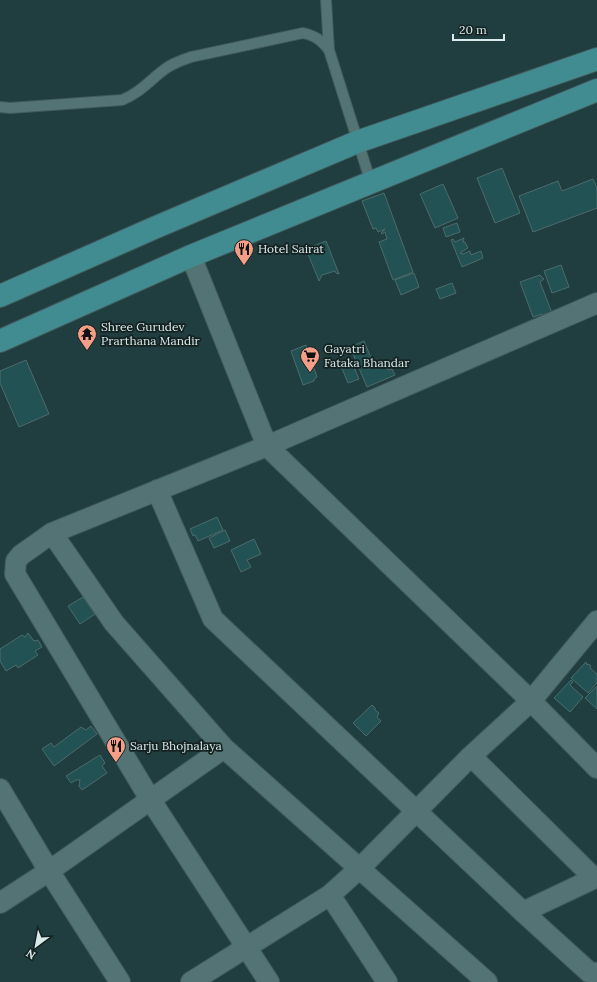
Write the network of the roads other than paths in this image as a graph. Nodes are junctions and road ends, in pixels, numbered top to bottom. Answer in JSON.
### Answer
{"nodes":[{"id":1,"x":326,"y":0,"type":"edge"},
{"id":2,"x":329,"y":50,"type":"junction"},
{"id":3,"x":597,"y":59,"type":"edge"},
{"id":4,"x":597,"y":90,"type":"edge"},
{"id":5,"x":0,"y":107,"type":"edge"},
{"id":6,"x":357,"y":142,"type":"junction"},
{"id":7,"x":371,"y":183,"type":"junction"},
{"id":8,"x":191,"y":256,"type":"junction"},
{"id":9,"x":0,"y":296,"type":"edge"},
{"id":10,"x":597,"y":303,"type":"edge"},
{"id":11,"x":0,"y":341,"type":"edge"},
{"id":12,"x":267,"y":446,"type":"junction"},
{"id":13,"x":156,"y":490,"type":"junction"},
{"id":14,"x":52,"y":533,"type":"junction"},
{"id":15,"x":594,"y":631,"type":"edge"},
{"id":16,"x":531,"y":701,"type":"junction"},
{"id":17,"x":224,"y":748,"type":"junction"},
{"id":18,"x":471,"y":756,"type":"junction"},
{"id":19,"x":597,"y":768,"type":"edge"},
{"id":20,"x":0,"y":789,"type":"edge"},
{"id":21,"x":150,"y":799,"type":"junction"},
{"id":22,"x":417,"y":810,"type":"junction"},
{"id":23,"x":360,"y":868,"type":"junction"},
{"id":24,"x":49,"y":871,"type":"junction"},
{"id":25,"x":596,"y":878,"type":"edge"},
{"id":26,"x":330,"y":895,"type":"junction"},
{"id":27,"x":0,"y":903,"type":"edge"},
{"id":28,"x":523,"y":912,"type":"junction"},
{"id":29,"x":246,"y":948,"type":"junction"},
{"id":30,"x":597,"y":973,"type":"edge"},
{"id":31,"x":113,"y":980,"type":"edge"},
{"id":32,"x":191,"y":982,"type":"edge"},
{"id":33,"x":269,"y":982,"type":"edge"},
{"id":34,"x":387,"y":982,"type":"edge"},
{"id":35,"x":487,"y":982,"type":"edge"}],
"edges":[{"from":1,"to":2,"type":"lane"},
{"from":2,"to":5,"type":"lane"},
{"from":2,"to":6,"type":"lane"},
{"from":3,"to":6,"type":"main road"},
{"from":4,"to":7,"type":"main road"},
{"from":6,"to":7,"type":"lane"},
{"from":6,"to":9,"type":"main road"},
{"from":7,"to":8,"type":"main road"},
{"from":8,"to":11,"type":"main road"},
{"from":8,"to":12,"type":"street"},
{"from":10,"to":12,"type":"street"},
{"from":12,"to":13,"type":"street"},
{"from":12,"to":16,"type":"street"},
{"from":13,"to":14,"type":"street"},
{"from":13,"to":22,"type":"street"},
{"from":14,"to":17,"type":"street"},
{"from":14,"to":21,"type":"street"},
{"from":15,"to":16,"type":"street"},
{"from":16,"to":18,"type":"street"},
{"from":16,"to":19,"type":"street"},
{"from":17,"to":21,"type":"street"},
{"from":17,"to":23,"type":"street"},
{"from":18,"to":22,"type":"street"},
{"from":18,"to":25,"type":"street"},
{"from":20,"to":24,"type":"street"},
{"from":21,"to":24,"type":"street"},
{"from":21,"to":29,"type":"street"},
{"from":22,"to":23,"type":"street"},
{"from":22,"to":28,"type":"street"},
{"from":23,"to":26,"type":"street"},
{"from":23,"to":35,"type":"street"},
{"from":24,"to":27,"type":"street"},
{"from":24,"to":31,"type":"street"},
{"from":25,"to":28,"type":"street"},
{"from":26,"to":29,"type":"street"},
{"from":26,"to":34,"type":"street"},
{"from":28,"to":30,"type":"street"},
{"from":29,"to":32,"type":"street"},
{"from":29,"to":33,"type":"street"}]}
